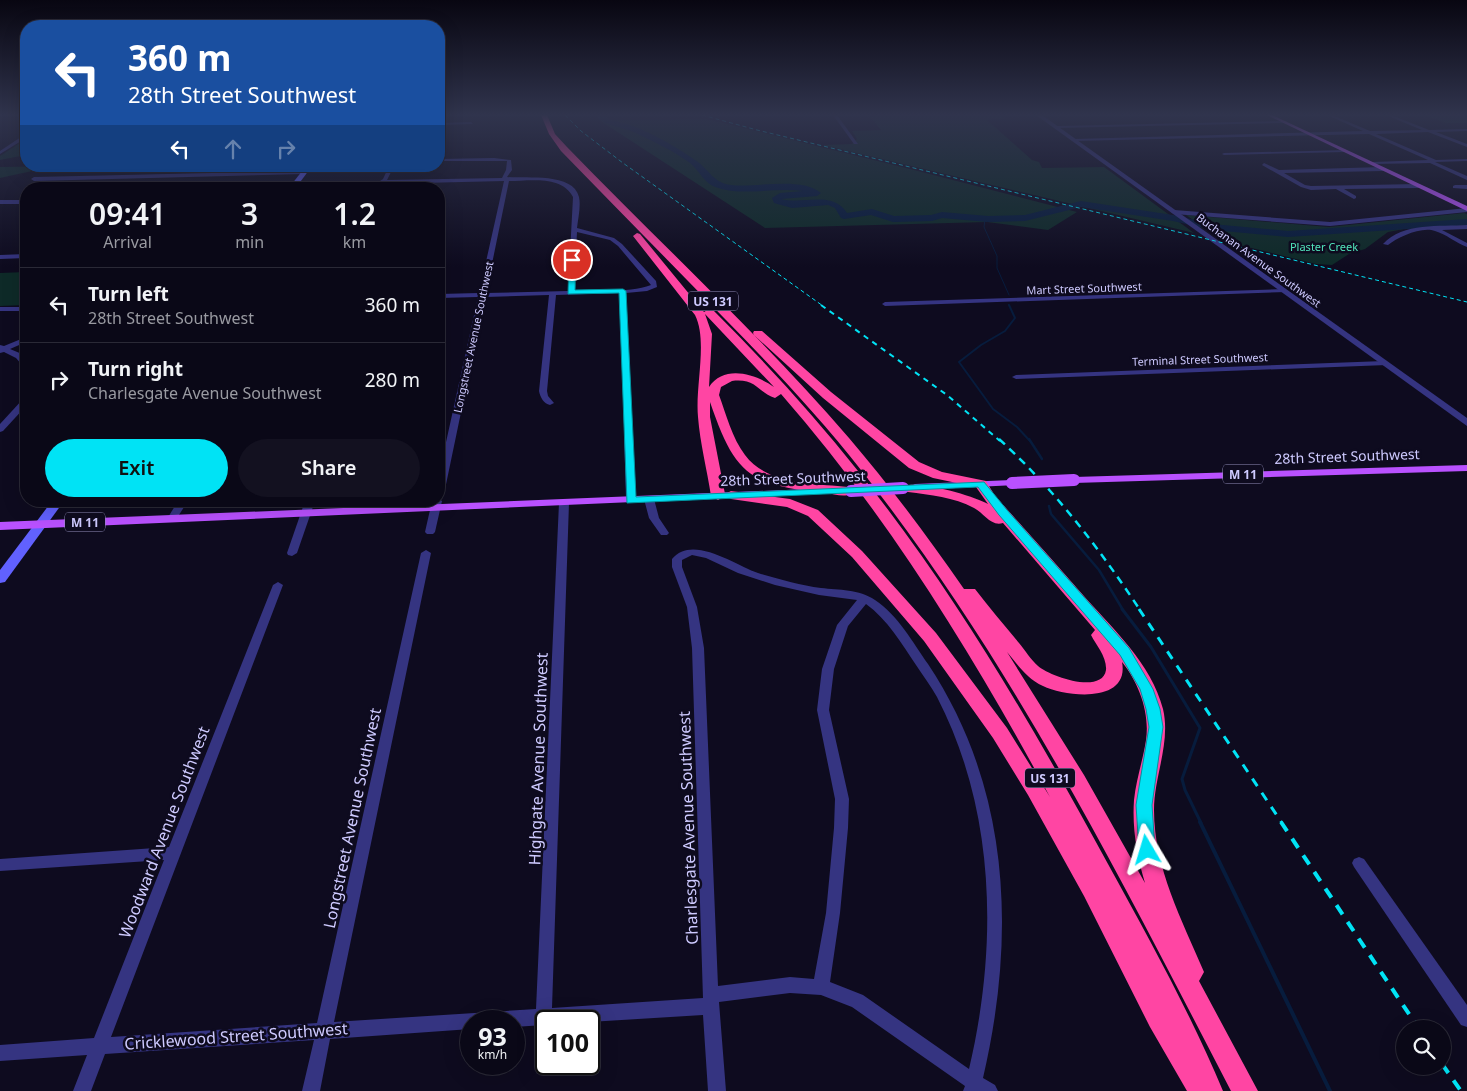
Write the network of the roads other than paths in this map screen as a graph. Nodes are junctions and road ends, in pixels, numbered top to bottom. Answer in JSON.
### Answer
{"nodes":[{"id":1,"x":509,"y":166,"type":"edge"},
{"id":2,"x":579,"y":166,"type":"edge"},
{"id":3,"x":1110,"y":166,"type":"edge"},
{"id":4,"x":1267,"y":166,"type":"edge"},
{"id":5,"x":1376,"y":166,"type":"edge"},
{"id":6,"x":1442,"y":166,"type":"edge"},
{"id":7,"x":1383,"y":169,"type":"junction"},
{"id":8,"x":225,"y":172,"type":"edge"},
{"id":9,"x":305,"y":172,"type":"edge"},
{"id":10,"x":389,"y":172,"type":"edge"},
{"id":11,"x":1278,"y":172,"type":"junction"},
{"id":12,"x":1467,"y":178,"type":"edge"},
{"id":13,"x":34,"y":179,"type":"dead end"},
{"id":14,"x":505,"y":179,"type":"junction"},
{"id":15,"x":437,"y":181,"type":"joint"},
{"id":16,"x":296,"y":182,"type":"edge"},
{"id":17,"x":381,"y":182,"type":"joint"},
{"id":18,"x":1418,"y":186,"type":"junction"},
{"id":19,"x":1454,"y":187,"type":"dead end"},
{"id":20,"x":1467,"y":187,"type":"edge"},
{"id":21,"x":1337,"y":188,"type":"junction"},
{"id":22,"x":1354,"y":197,"type":"dead end"},
{"id":23,"x":0,"y":202,"type":"edge"},
{"id":24,"x":20,"y":202,"type":"edge"},
{"id":25,"x":1467,"y":210,"type":"edge"},
{"id":26,"x":1176,"y":214,"type":"junction"},
{"id":27,"x":1467,"y":228,"type":"edge"},
{"id":28,"x":574,"y":229,"type":"junction"},
{"id":29,"x":1437,"y":230,"type":"junction"},
{"id":30,"x":639,"y":232,"type":"junction"},
{"id":31,"x":1386,"y":244,"type":"dead end"},
{"id":32,"x":1467,"y":246,"type":"edge"},
{"id":33,"x":20,"y":256,"type":"edge"},
{"id":34,"x":0,"y":257,"type":"edge"},
{"id":35,"x":623,"y":291,"type":"junction"},
{"id":36,"x":1284,"y":291,"type":"junction"},
{"id":37,"x":571,"y":292,"type":"junction"},
{"id":38,"x":553,"y":293,"type":"junction"},
{"id":39,"x":481,"y":295,"type":"junction"},
{"id":40,"x":445,"y":296,"type":"edge"},
{"id":41,"x":885,"y":304,"type":"dead end"},
{"id":42,"x":20,"y":308,"type":"edge"},
{"id":43,"x":0,"y":309,"type":"edge"},
{"id":44,"x":20,"y":341,"type":"edge"},
{"id":45,"x":1,"y":349,"type":"edge"},
{"id":46,"x":20,"y":357,"type":"edge"},
{"id":47,"x":1384,"y":363,"type":"junction"},
{"id":48,"x":1016,"y":377,"type":"dead end"},
{"id":49,"x":550,"y":403,"type":"dead end"},
{"id":50,"x":20,"y":407,"type":"edge"},
{"id":51,"x":1467,"y":423,"type":"edge"},
{"id":52,"x":0,"y":429,"type":"edge"},
{"id":53,"x":844,"y":461,"type":"junction"},
{"id":54,"x":445,"y":466,"type":"edge"},
{"id":55,"x":1467,"y":468,"type":"edge"},
{"id":56,"x":980,"y":484,"type":"junction"},
{"id":57,"x":905,"y":488,"type":"junction"},
{"id":58,"x":849,"y":491,"type":"junction"},
{"id":59,"x":724,"y":496,"type":"junction"},
{"id":60,"x":649,"y":499,"type":"junction"},
{"id":61,"x":631,"y":500,"type":"junction"},
{"id":62,"x":564,"y":503,"type":"junction"},
{"id":63,"x":445,"y":505,"type":"edge"},
{"id":64,"x":54,"y":507,"type":"edge"},
{"id":65,"x":179,"y":507,"type":"edge"},
{"id":66,"x":308,"y":507,"type":"edge"},
{"id":67,"x":403,"y":507,"type":"edge"},
{"id":68,"x":436,"y":507,"type":"edge"},
{"id":69,"x":305,"y":513,"type":"junction"},
{"id":70,"x":172,"y":519,"type":"junction"},
{"id":71,"x":41,"y":524,"type":"junction"},
{"id":72,"x":0,"y":526,"type":"edge"},
{"id":73,"x":430,"y":532,"type":"dead end"},
{"id":74,"x":664,"y":533,"type":"dead end"},
{"id":75,"x":292,"y":553,"type":"dead end"},
{"id":76,"x":426,"y":553,"type":"dead end"},
{"id":77,"x":933,"y":555,"type":"junction"},
{"id":78,"x":5,"y":565,"type":"edge"},
{"id":79,"x":0,"y":579,"type":"edge"},
{"id":80,"x":278,"y":586,"type":"dead end"},
{"id":81,"x":864,"y":599,"type":"junction"},
{"id":82,"x":174,"y":853,"type":"junction"},
{"id":83,"x":1359,"y":863,"type":"dead end"},
{"id":84,"x":0,"y":865,"type":"edge"},
{"id":85,"x":821,"y":987,"type":"junction"},
{"id":86,"x":711,"y":1001,"type":"junction"},
{"id":87,"x":544,"y":1010,"type":"edge"},
{"id":88,"x":600,"y":1012,"type":"edge"},
{"id":89,"x":1467,"y":1019,"type":"edge"},
{"id":90,"x":460,"y":1022,"type":"edge"},
{"id":91,"x":324,"y":1030,"type":"junction"},
{"id":92,"x":100,"y":1045,"type":"junction"},
{"id":93,"x":0,"y":1053,"type":"edge"},
{"id":94,"x":1225,"y":1054,"type":"junction"},
{"id":95,"x":979,"y":1088,"type":"edge"},
{"id":96,"x":82,"y":1091,"type":"edge"},
{"id":97,"x":311,"y":1091,"type":"edge"},
{"id":98,"x":717,"y":1091,"type":"edge"},
{"id":99,"x":1202,"y":1091,"type":"edge"},
{"id":100,"x":1210,"y":1091,"type":"edge"},
{"id":101,"x":1245,"y":1091,"type":"edge"}],
"edges":[{"from":1,"to":14,"type":"street","name":"Longstreet Avenue Southwest"},
{"from":2,"to":30,"type":"highway","number":"US 131"},
{"from":3,"to":26,"type":"street","name":"Buchanan Avenue Southwest"},
{"from":4,"to":11,"type":"street"},
{"from":5,"to":7,"type":"main road"},
{"from":6,"to":12,"type":"street"},
{"from":7,"to":11,"type":"street"},
{"from":7,"to":18,"type":"main road"},
{"from":8,"to":13,"type":"street"},
{"from":9,"to":16,"type":"main road"},
{"from":10,"to":17,"type":"street"},
{"from":11,"to":21,"type":"street"},
{"from":14,"to":15,"type":"street"},
{"from":14,"to":28,"type":"street"},
{"from":14,"to":39,"type":"street","name":"Longstreet Avenue Southwest"},
{"from":15,"to":17,"type":"street"},
{"from":18,"to":21,"type":"street"},
{"from":18,"to":25,"type":"main road"},
{"from":19,"to":20,"type":"street"},
{"from":21,"to":22,"type":"street"},
{"from":23,"to":24,"type":"street"},
{"from":25,"to":26,"type":"street"},
{"from":26,"to":36,"type":"street","name":"Buchanan Avenue Southwest"},
{"from":27,"to":29,"type":"street"},
{"from":28,"to":35,"type":"street"},
{"from":28,"to":37,"type":"street"},
{"from":29,"to":31,"type":"street"},
{"from":29,"to":32,"type":"street"},
{"from":30,"to":53,"type":"highway","number":"US 131"},
{"from":30,"to":56,"type":"highway"},
{"from":30,"to":59,"type":"highway"},
{"from":30,"to":77,"type":"highway","number":"US 131"},
{"from":33,"to":34,"type":"street"},
{"from":35,"to":37,"type":"street"},
{"from":35,"to":61,"type":"street"},
{"from":36,"to":41,"type":"street","name":"Mart Street Southwest"},
{"from":36,"to":47,"type":"street","name":"Buchanan Avenue Southwest"},
{"from":37,"to":38,"type":"street"},
{"from":38,"to":39,"type":"street"},
{"from":38,"to":49,"type":"street"},
{"from":39,"to":40,"type":"street"},
{"from":39,"to":54,"type":"street","name":"Longstreet Avenue Southwest"},
{"from":42,"to":43,"type":"street"},
{"from":44,"to":45,"type":"street"},
{"from":45,"to":46,"type":"street"},
{"from":47,"to":48,"type":"street","name":"Terminal Street Southwest"},
{"from":47,"to":51,"type":"street","name":"Buchanan Avenue Southwest"},
{"from":50,"to":52,"type":"street"},
{"from":53,"to":58,"type":"highway"},
{"from":53,"to":100,"type":"highway","number":"US 131"},
{"from":55,"to":56,"type":"main road","name":"28th Street Southwest","number":"M 11","bridge":true},
{"from":56,"to":57,"type":"main road","name":"28th Street Southwest","number":"M 11"},
{"from":56,"to":94,"type":"highway"},
{"from":57,"to":58,"type":"main road","name":"28th Street Southwest","number":"M 11","bridge":true},
{"from":57,"to":77,"type":"highway"},
{"from":58,"to":59,"type":"main road","name":"28th Street Southwest","number":"M 11"},
{"from":59,"to":60,"type":"main road","name":"28th Street Southwest","number":"M 11"},
{"from":59,"to":99,"type":"highway"},
{"from":60,"to":61,"type":"main road","name":"28th Street Southwest","number":"M 11"},
{"from":60,"to":74,"type":"street"},
{"from":61,"to":62,"type":"main road","name":"28th Street Southwest","number":"M 11"},
{"from":62,"to":63,"type":"main road","name":"28th Street Southwest","number":"M 11"},
{"from":62,"to":87,"type":"street","name":"Highgate Avenue Southwest"},
{"from":64,"to":71,"type":"main road"},
{"from":65,"to":70,"type":"street"},
{"from":66,"to":69,"type":"street"},
{"from":67,"to":69,"type":"main road","name":"28th Street Southwest","number":"M 11"},
{"from":68,"to":73,"type":"street"},
{"from":69,"to":70,"type":"main road","name":"28th Street Southwest","number":"M 11"},
{"from":69,"to":75,"type":"street"},
{"from":70,"to":71,"type":"main road","name":"28th Street Southwest","number":"M 11"},
{"from":71,"to":72,"type":"main road","name":"28th Street Southwest","number":"M 11"},
{"from":71,"to":78,"type":"main road"},
{"from":76,"to":91,"type":"street","name":"Longstreet Avenue Southwest"},
{"from":77,"to":94,"type":"highway","number":"US 131"},
{"from":78,"to":79,"type":"main road"},
{"from":80,"to":82,"type":"street","name":"Woodward Avenue Southwest"},
{"from":81,"to":85,"type":"street"},
{"from":81,"to":86,"type":"street","name":"Charlesgate Avenue Southwest"},
{"from":81,"to":95,"type":"street"},
{"from":82,"to":84,"type":"street"},
{"from":82,"to":92,"type":"street","name":"Woodward Avenue Southwest"},
{"from":83,"to":89,"type":"street"},
{"from":85,"to":86,"type":"street","name":"Cricklewood Street Southwest"},
{"from":85,"to":95,"type":"street","name":"Cricklewood Street Southwest"},
{"from":86,"to":88,"type":"street","name":"Cricklewood Street Southwest"},
{"from":86,"to":98,"type":"street","name":"Charlesgate Avenue Southwest"},
{"from":90,"to":91,"type":"street","name":"Cricklewood Street Southwest"},
{"from":91,"to":92,"type":"street","name":"Cricklewood Street Southwest"},
{"from":91,"to":97,"type":"street","name":"Longstreet Avenue Southwest"},
{"from":92,"to":93,"type":"street","name":"Cricklewood Street Southwest"},
{"from":92,"to":96,"type":"street","name":"Woodward Avenue Southwest"},
{"from":94,"to":101,"type":"highway","number":"US 131"}]}
